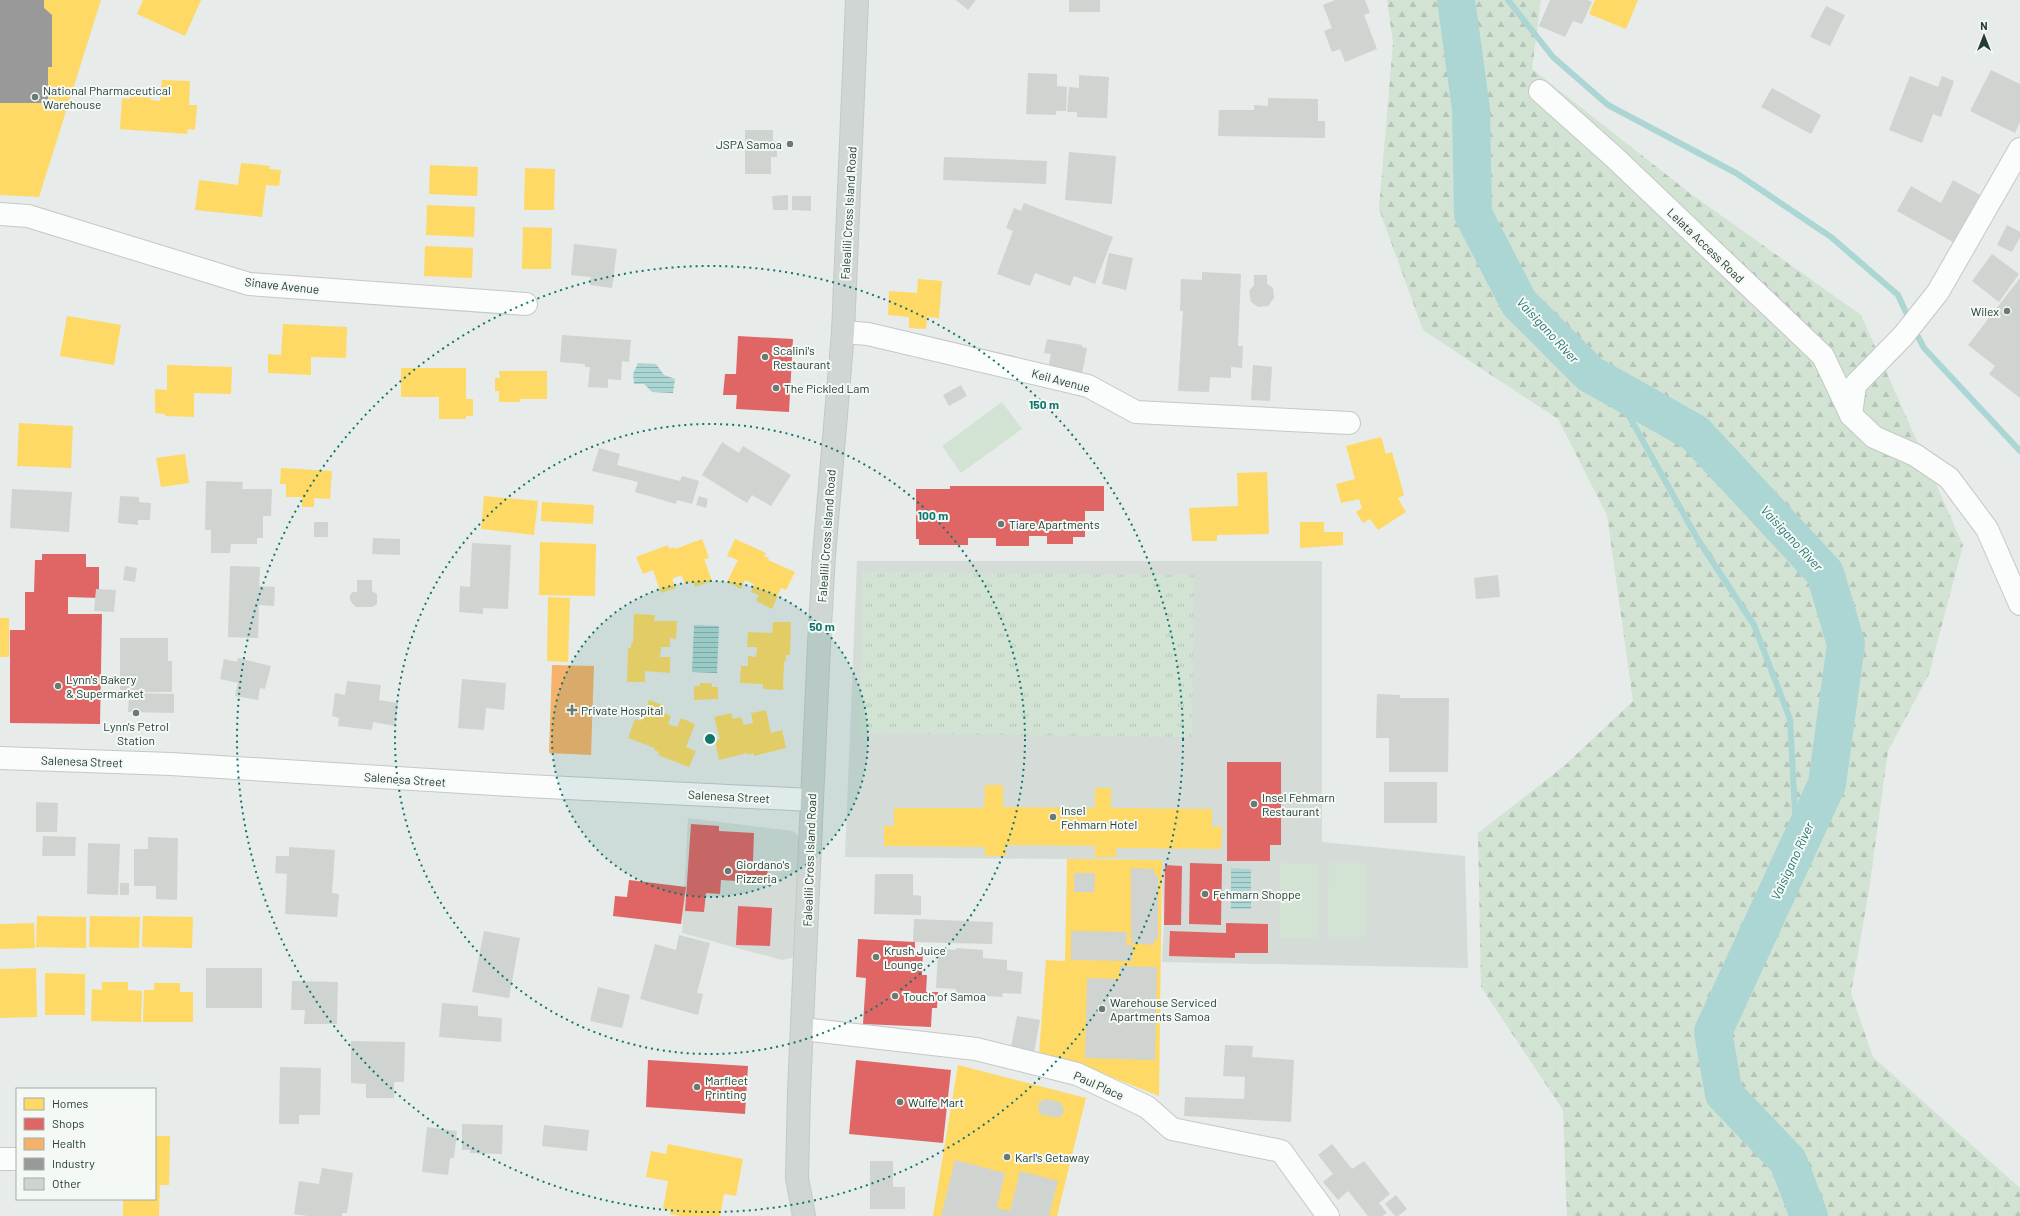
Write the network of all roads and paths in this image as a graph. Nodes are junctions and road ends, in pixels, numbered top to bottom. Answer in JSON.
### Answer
{"nodes":[{"id":1,"x":857,"y":0,"type":"edge"},
{"id":2,"x":1540,"y":91,"type":"dead end"},
{"id":3,"x":2020,"y":149,"type":"edge"},
{"id":4,"x":0,"y":214,"type":"edge"},
{"id":5,"x":526,"y":304,"type":"dead end"},
{"id":6,"x":843,"y":332,"type":"junction"},
{"id":7,"x":1851,"y":415,"type":"junction"},
{"id":8,"x":1349,"y":423,"type":"dead end"},
{"id":9,"x":2020,"y":604,"type":"edge"},
{"id":10,"x":0,"y":758,"type":"edge"},
{"id":11,"x":811,"y":800,"type":"junction"},
{"id":12,"x":803,"y":1028,"type":"junction"},
{"id":13,"x":0,"y":1158,"type":"edge"},
{"id":14,"x":16,"y":1159,"type":"edge"},
{"id":15,"x":804,"y":1216,"type":"edge"},
{"id":16,"x":1328,"y":1216,"type":"edge"}],
"edges":[{"from":1,"to":6,"type":"main road","name":"Falealili Cross Island Road"},
{"from":2,"to":7,"type":"street","name":"Lelata Access Road"},
{"from":3,"to":7,"type":"street"},
{"from":4,"to":5,"type":"street","name":"Sinave Avenue"},
{"from":6,"to":8,"type":"street","name":"Keil Avenue"},
{"from":6,"to":11,"type":"main road","name":"Falealili Cross Island Road"},
{"from":7,"to":9,"type":"street","name":"Lelata Access Road"},
{"from":10,"to":11,"type":"street","name":"Salenesa Street"},
{"from":11,"to":12,"type":"main road","name":"Falealili Cross Island Road"},
{"from":12,"to":15,"type":"main road","name":"Falealili Cross Island Road"},
{"from":12,"to":16,"type":"street","name":"Paul Place"},
{"from":13,"to":14,"type":"street"}]}
